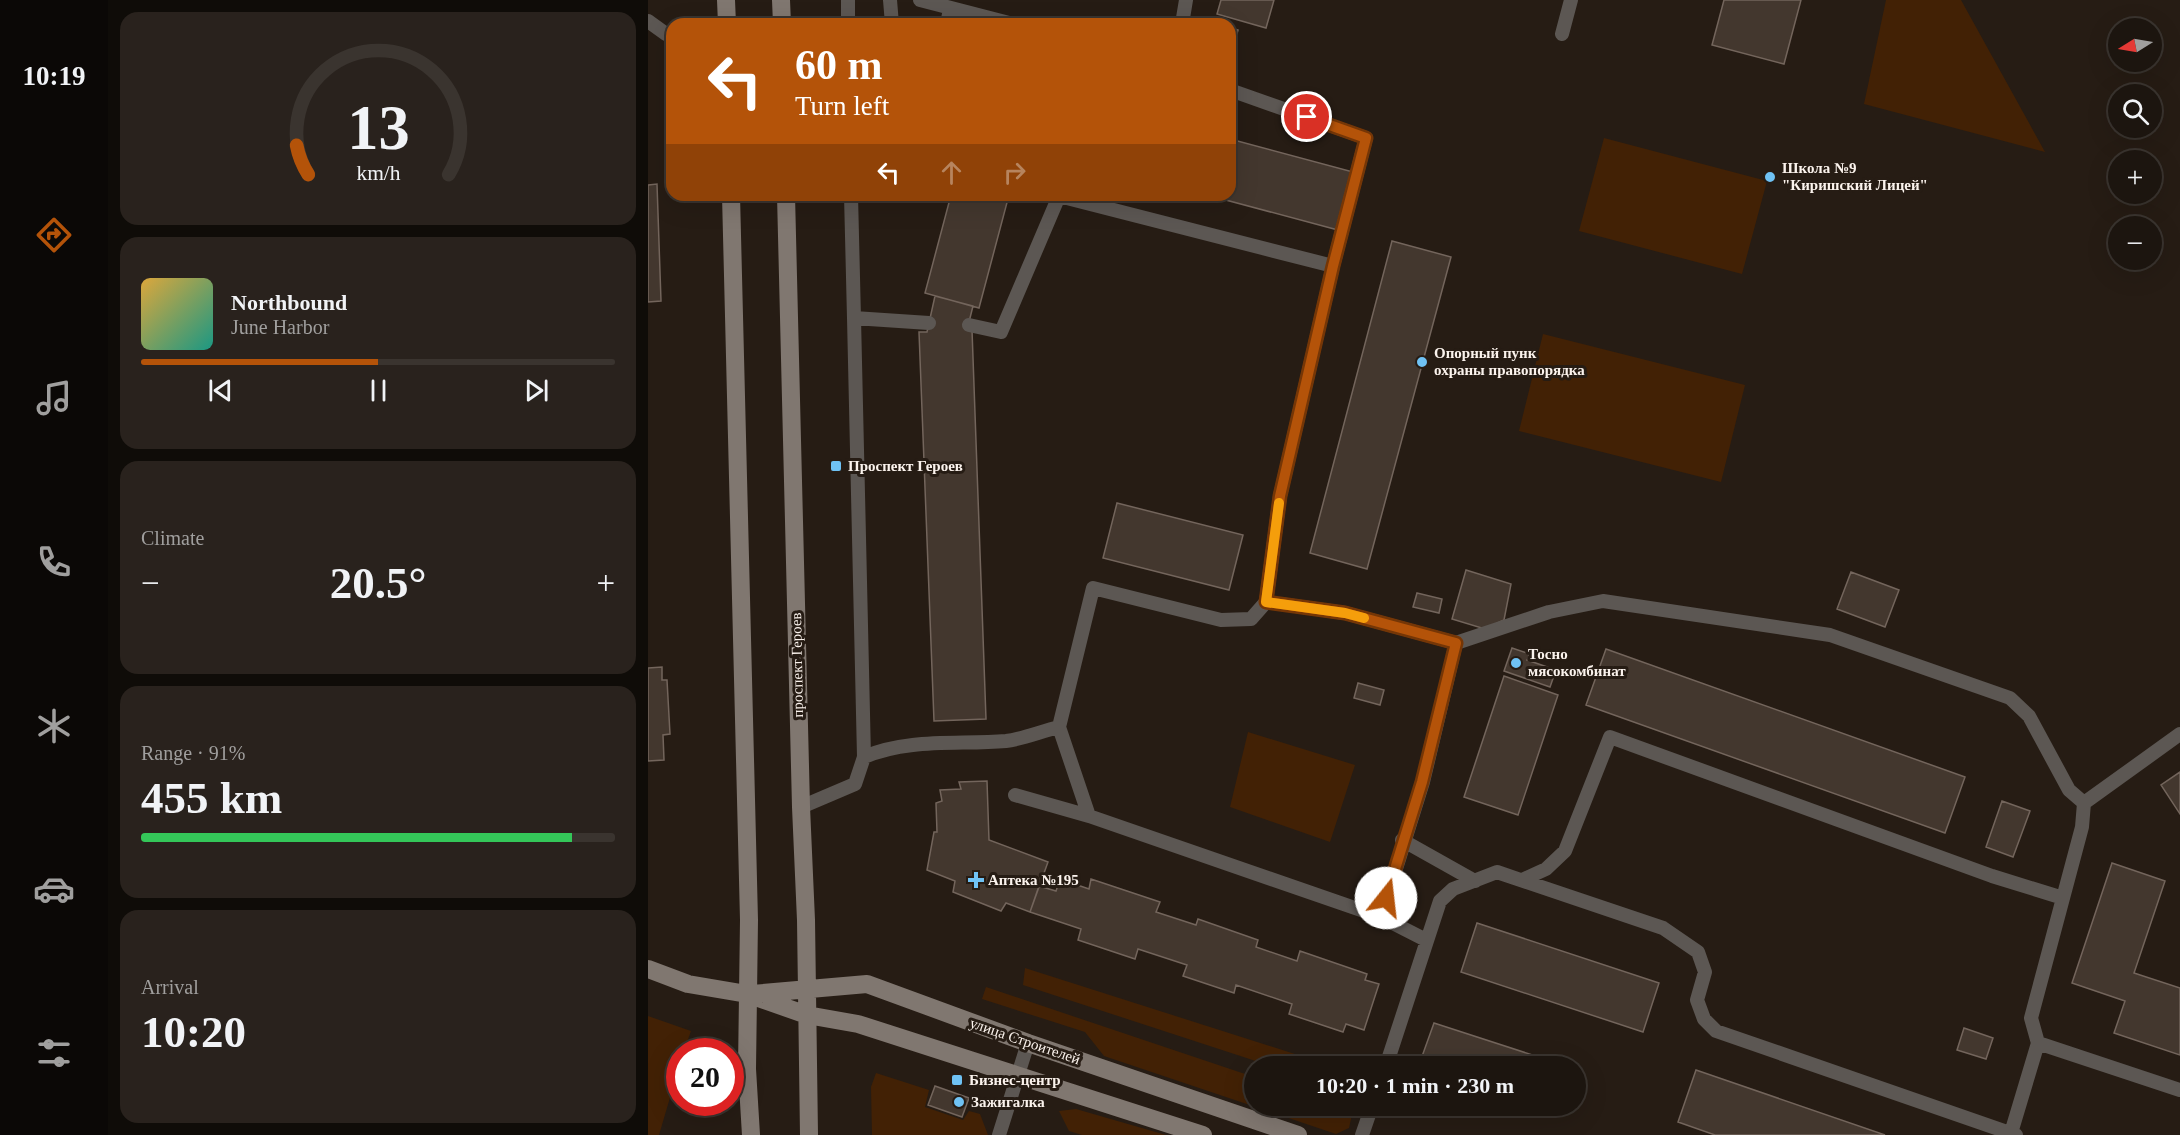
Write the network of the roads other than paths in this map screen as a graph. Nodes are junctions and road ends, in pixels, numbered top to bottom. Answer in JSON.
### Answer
{"nodes":[{"id":1,"x":726,"y":0,"type":"edge"},
{"id":2,"x":781,"y":0,"type":"edge"},
{"id":3,"x":848,"y":0,"type":"edge"},
{"id":4,"x":890,"y":0,"type":"edge"},
{"id":5,"x":920,"y":0,"type":"edge"},
{"id":6,"x":1186,"y":0,"type":"edge"},
{"id":7,"x":1571,"y":0,"type":"edge"},
{"id":8,"x":950,"y":9,"type":"junction"},
{"id":9,"x":727,"y":18,"type":"edge"},
{"id":10,"x":782,"y":18,"type":"edge"},
{"id":11,"x":848,"y":18,"type":"edge"},
{"id":12,"x":892,"y":18,"type":"edge"},
{"id":13,"x":948,"y":18,"type":"edge"},
{"id":14,"x":988,"y":18,"type":"edge"},
{"id":15,"x":1183,"y":18,"type":"edge"},
{"id":16,"x":648,"y":21,"type":"edge"},
{"id":17,"x":666,"y":34,"type":"edge"},
{"id":18,"x":1562,"y":34,"type":"dead end"},
{"id":19,"x":1236,"y":92,"type":"edge"},
{"id":20,"x":731,"y":201,"type":"edge"},
{"id":21,"x":786,"y":201,"type":"edge"},
{"id":22,"x":852,"y":201,"type":"edge"},
{"id":23,"x":1057,"y":201,"type":"edge"},
{"id":24,"x":1079,"y":201,"type":"edge"},
{"id":25,"x":1333,"y":266,"type":"junction"},
{"id":26,"x":854,"y":318,"type":"junction"},
{"id":27,"x":929,"y":323,"type":"dead end"},
{"id":28,"x":969,"y":326,"type":"dead end"},
{"id":29,"x":1266,"y":602,"type":"junction"},
{"id":30,"x":1456,"y":643,"type":"junction"},
{"id":31,"x":1059,"y":727,"type":"junction"},
{"id":32,"x":2180,"y":734,"type":"edge"},
{"id":33,"x":864,"y":757,"type":"junction"},
{"id":34,"x":1015,"y":795,"type":"dead end"},
{"id":35,"x":2084,"y":803,"type":"junction"},
{"id":36,"x":801,"y":807,"type":"junction"},
{"id":37,"x":1089,"y":816,"type":"junction"},
{"id":38,"x":1402,"y":840,"type":"junction"},
{"id":39,"x":1522,"y":880,"type":"junction"},
{"id":40,"x":1475,"y":881,"type":"junction"},
{"id":41,"x":2063,"y":898,"type":"junction"},
{"id":42,"x":1381,"y":917,"type":"junction"},
{"id":43,"x":1426,"y":940,"type":"junction"},
{"id":44,"x":648,"y":969,"type":"edge"},
{"id":45,"x":808,"y":987,"type":"junction"},
{"id":46,"x":747,"y":994,"type":"junction"},
{"id":47,"x":807,"y":1015,"type":"junction"},
{"id":48,"x":1028,"y":1043,"type":"junction"},
{"id":49,"x":2038,"y":1043,"type":"junction"},
{"id":50,"x":1389,"y":1056,"type":"edge"},
{"id":51,"x":1017,"y":1075,"type":"junction"},
{"id":52,"x":2180,"y":1090,"type":"edge"},
{"id":53,"x":1369,"y":1116,"type":"edge"},
{"id":54,"x":2014,"y":1134,"type":"edge"},
{"id":55,"x":750,"y":1135,"type":"edge"},
{"id":56,"x":809,"y":1135,"type":"edge"},
{"id":57,"x":999,"y":1135,"type":"edge"},
{"id":58,"x":1203,"y":1135,"type":"edge"},
{"id":59,"x":1298,"y":1135,"type":"edge"},
{"id":60,"x":1362,"y":1135,"type":"edge"}],
"edges":[{"from":1,"to":9,"type":"main road"},
{"from":2,"to":10,"type":"main road"},
{"from":3,"to":11,"type":"lane"},
{"from":4,"to":12,"type":"lane"},
{"from":5,"to":8,"type":"lane"},
{"from":6,"to":15,"type":"lane"},
{"from":7,"to":18,"type":"lane"},
{"from":8,"to":13,"type":"lane"},
{"from":8,"to":14,"type":"lane"},
{"from":16,"to":17,"type":"lane"},
{"from":19,"to":25,"type":"lane"},
{"from":20,"to":46,"type":"main road"},
{"from":21,"to":36,"type":"main road","name":"проспект Героев"},
{"from":22,"to":26,"type":"lane"},
{"from":23,"to":28,"type":"lane"},
{"from":24,"to":25,"type":"lane"},
{"from":25,"to":29,"type":"lane"},
{"from":26,"to":27,"type":"lane"},
{"from":26,"to":33,"type":"lane"},
{"from":29,"to":30,"type":"lane"},
{"from":29,"to":31,"type":"lane"},
{"from":30,"to":35,"type":"lane"},
{"from":30,"to":38,"type":"lane"},
{"from":31,"to":33,"type":"lane"},
{"from":31,"to":37,"type":"lane"},
{"from":32,"to":35,"type":"lane"},
{"from":33,"to":36,"type":"lane"},
{"from":34,"to":37,"type":"lane"},
{"from":35,"to":41,"type":"lane"},
{"from":36,"to":45,"type":"main road","name":"проспект Героев"},
{"from":37,"to":42,"type":"lane"},
{"from":38,"to":40,"type":"lane"},
{"from":38,"to":42,"type":"lane"},
{"from":39,"to":40,"type":"lane"},
{"from":39,"to":41,"type":"lane"},
{"from":39,"to":54,"type":"lane"},
{"from":40,"to":43,"type":"lane"},
{"from":41,"to":49,"type":"lane"},
{"from":42,"to":43,"type":"lane"},
{"from":43,"to":50,"type":"lane"},
{"from":44,"to":46,"type":"main road","name":"улица Строителей"},
{"from":45,"to":46,"type":"main road","name":"улица Строителей"},
{"from":45,"to":47,"type":"main road","name":"проспект Героев"},
{"from":45,"to":48,"type":"main road","name":"улица Строителей"},
{"from":46,"to":47,"type":"main road","name":"улица Строителей"},
{"from":46,"to":55,"type":"main road"},
{"from":47,"to":51,"type":"main road","name":"улица Строителей"},
{"from":47,"to":56,"type":"main road","name":"проспект Героев"},
{"from":48,"to":51,"type":"lane"},
{"from":48,"to":59,"type":"main road","name":"улица Строителей"},
{"from":49,"to":52,"type":"lane"},
{"from":49,"to":54,"type":"lane"},
{"from":51,"to":57,"type":"lane"},
{"from":51,"to":58,"type":"main road","name":"улица Строителей"},
{"from":53,"to":60,"type":"lane"}]}
